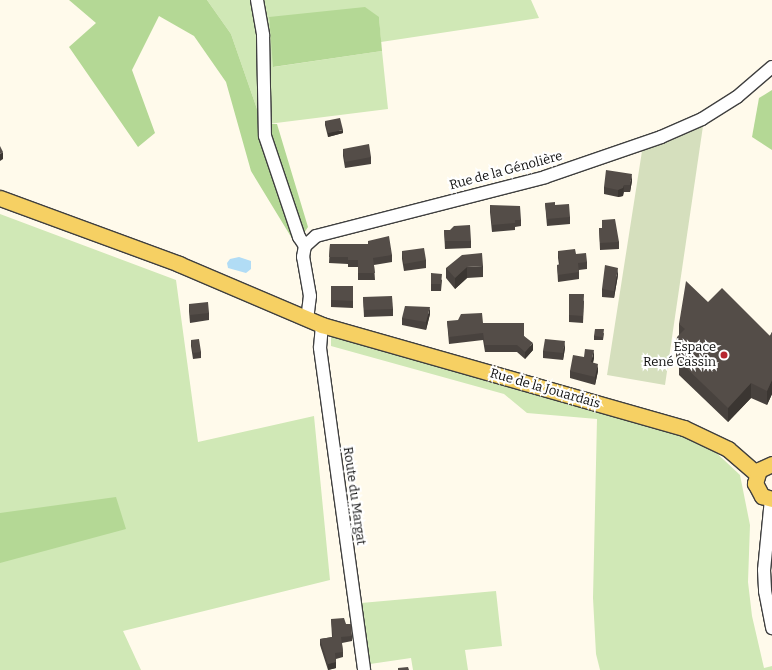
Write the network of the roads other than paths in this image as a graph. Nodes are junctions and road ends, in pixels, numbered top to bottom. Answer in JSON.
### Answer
{"nodes":[{"id":1,"x":257,"y":0,"type":"edge"},
{"id":2,"x":772,"y":67,"type":"edge"},
{"id":3,"x":0,"y":198,"type":"edge"},
{"id":4,"x":305,"y":246,"type":"junction"},
{"id":5,"x":307,"y":320,"type":"junction"},
{"id":6,"x":322,"y":325,"type":"junction"},
{"id":7,"x":772,"y":464,"type":"edge"},
{"id":8,"x":756,"y":474,"type":"junction"},
{"id":9,"x":772,"y":499,"type":"edge"},
{"id":10,"x":772,"y":628,"type":"edge"},
{"id":11,"x":364,"y":670,"type":"edge"}],
"edges":[{"from":1,"to":4,"type":"street"},
{"from":2,"to":4,"type":"street","name":"Rue de la Génolière"},
{"from":3,"to":5,"type":"main road","name":"Rue de la Jouardais"},
{"from":4,"to":5,"type":"street"},
{"from":5,"to":6,"type":"main road","name":"Rue de la Jouardais"},
{"from":6,"to":8,"type":"main road","name":"Rue de la Jouardais"},
{"from":6,"to":11,"type":"street","name":"Route du Margat"},
{"from":7,"to":8,"type":"main road"},
{"from":8,"to":9,"type":"main road"},
{"from":9,"to":10,"type":"street"}]}
